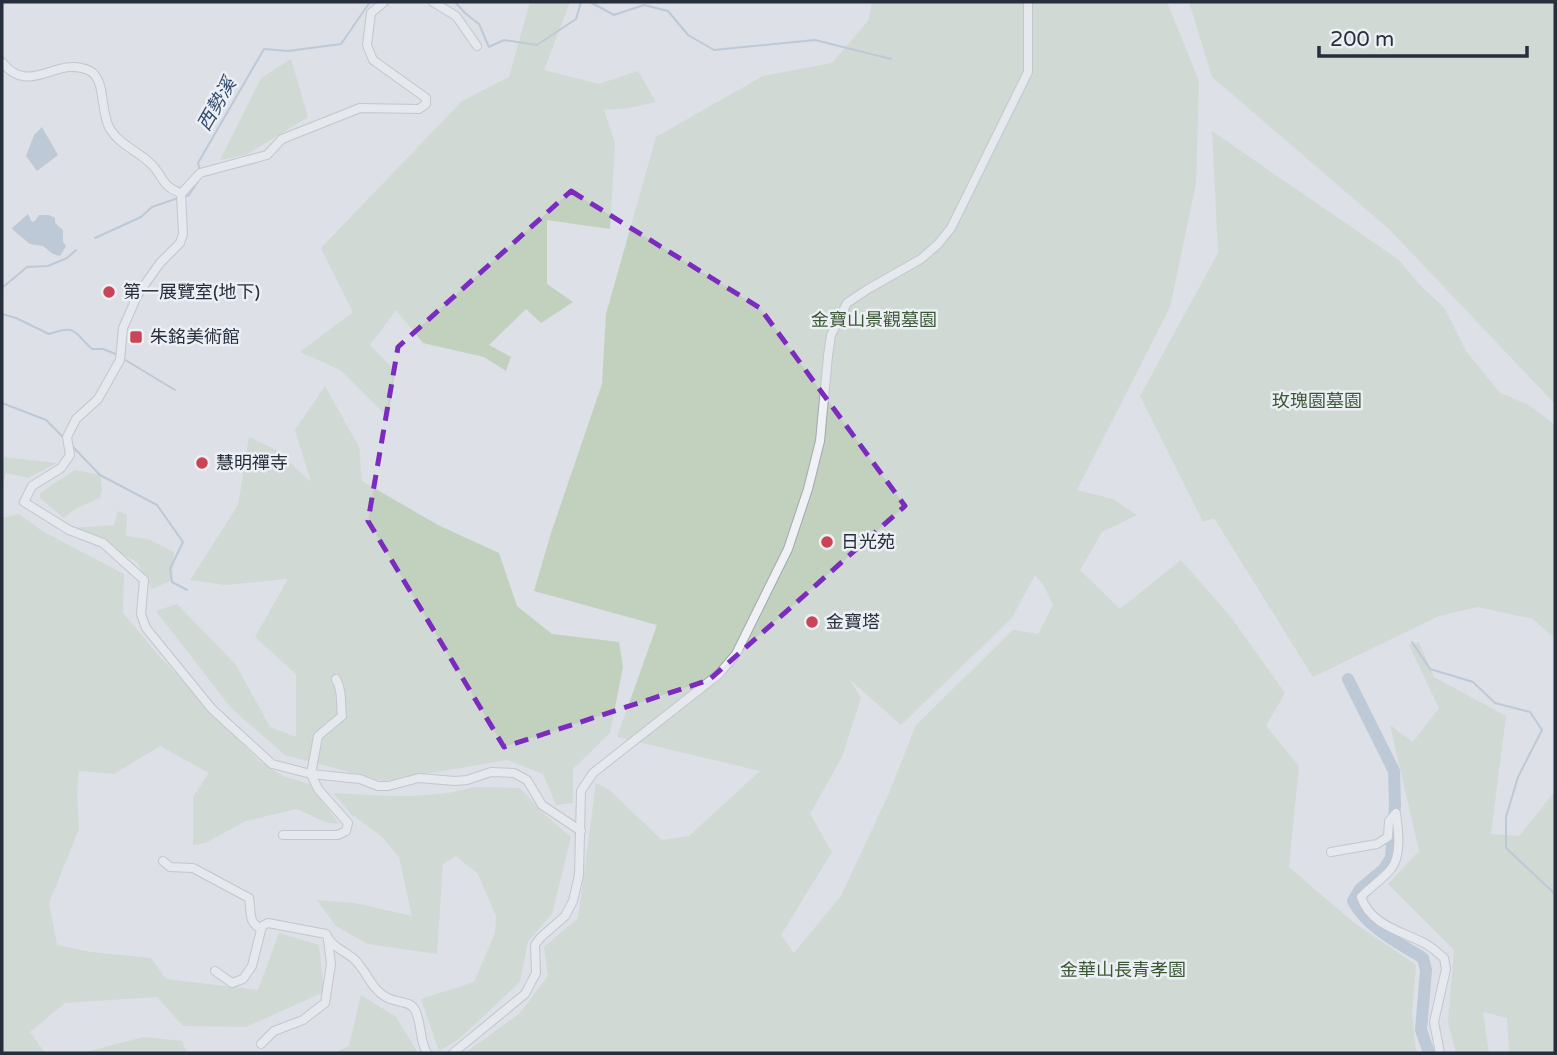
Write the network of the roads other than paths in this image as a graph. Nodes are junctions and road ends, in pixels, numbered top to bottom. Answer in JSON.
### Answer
{"nodes":[{"id":1,"x":384,"y":2,"type":"edge"},
{"id":2,"x":433,"y":2,"type":"edge"},
{"id":3,"x":1028,"y":2,"type":"edge"},
{"id":4,"x":477,"y":46,"type":"dead end"},
{"id":5,"x":2,"y":62,"type":"edge"},
{"id":6,"x":5,"y":73,"type":"edge"},
{"id":7,"x":181,"y":194,"type":"junction"},
{"id":8,"x":336,"y":679,"type":"dead end"},
{"id":9,"x":311,"y":775,"type":"junction"},
{"id":10,"x":581,"y":831,"type":"junction"},
{"id":11,"x":283,"y":835,"type":"dead end"},
{"id":12,"x":1331,"y":852,"type":"dead end"},
{"id":13,"x":163,"y":861,"type":"dead end"},
{"id":14,"x":261,"y":929,"type":"junction"},
{"id":15,"x":328,"y":940,"type":"junction"},
{"id":16,"x":215,"y":971,"type":"dead end"},
{"id":17,"x":261,"y":1044,"type":"dead end"},
{"id":18,"x":427,"y":1053,"type":"edge"},
{"id":19,"x":453,"y":1053,"type":"edge"},
{"id":20,"x":1440,"y":1053,"type":"edge"}],
"edges":[{"from":1,"to":7,"type":"street"},
{"from":2,"to":4,"type":"street"},
{"from":3,"to":10,"type":"street"},
{"from":5,"to":6,"type":"street"},
{"from":6,"to":7,"type":"street"},
{"from":7,"to":9,"type":"street"},
{"from":8,"to":9,"type":"street"},
{"from":9,"to":10,"type":"street"},
{"from":9,"to":11,"type":"street"},
{"from":10,"to":19,"type":"street"},
{"from":12,"to":20,"type":"street"},
{"from":13,"to":14,"type":"street"},
{"from":14,"to":15,"type":"street"},
{"from":14,"to":16,"type":"street"},
{"from":15,"to":17,"type":"street"},
{"from":15,"to":18,"type":"street"}]}
